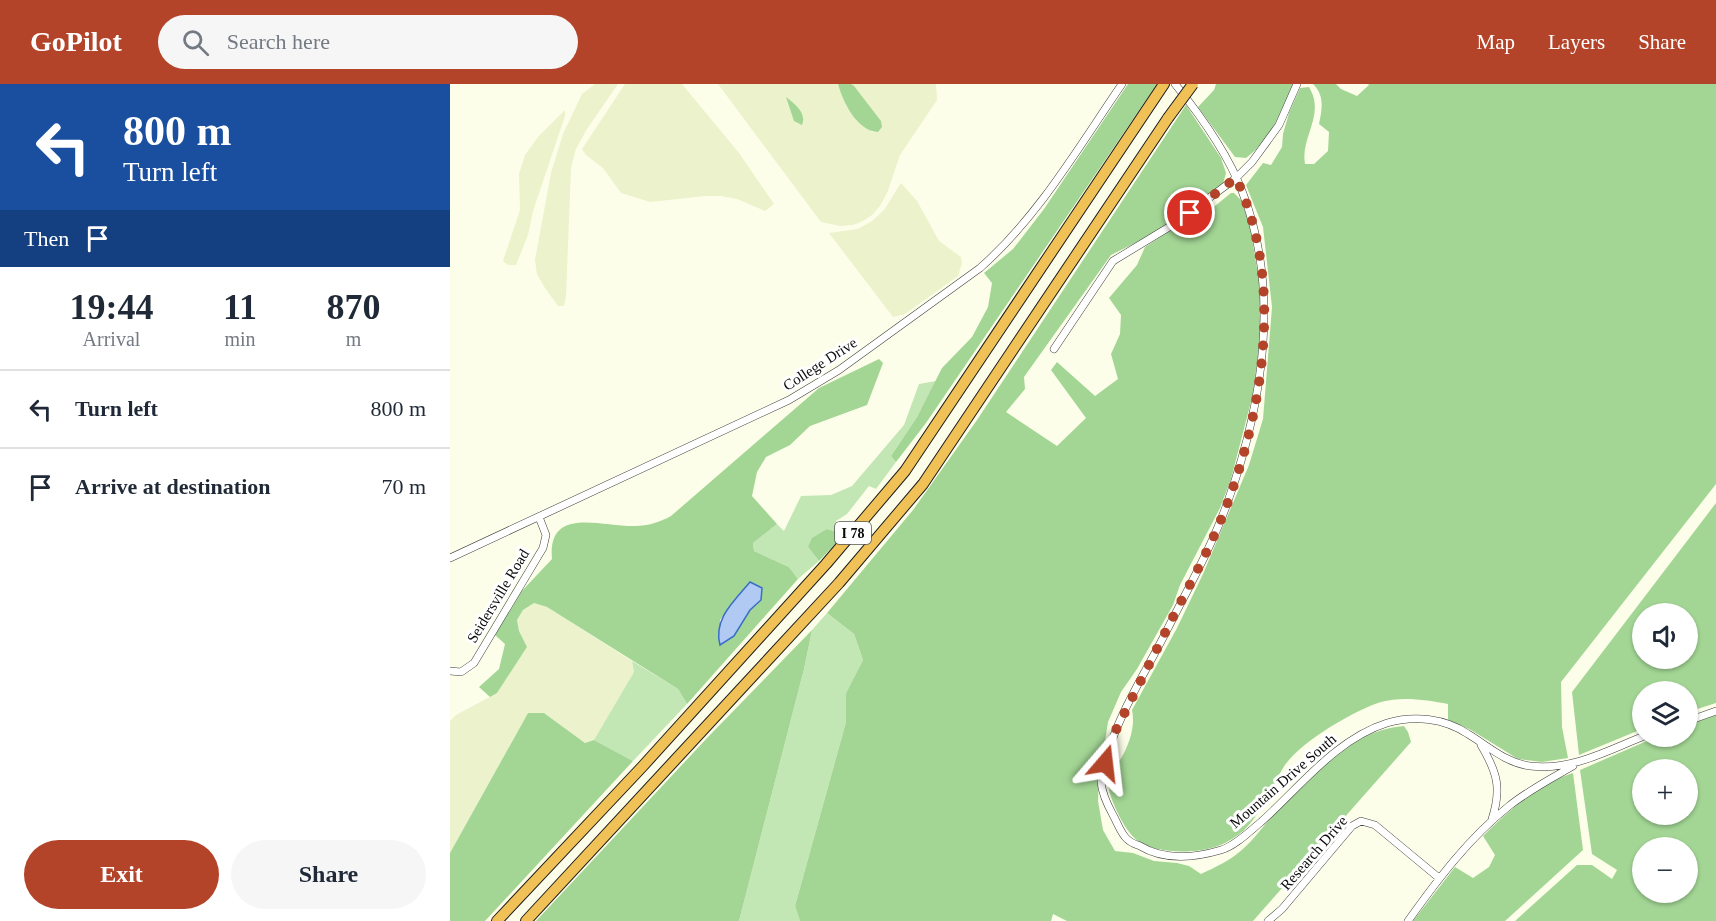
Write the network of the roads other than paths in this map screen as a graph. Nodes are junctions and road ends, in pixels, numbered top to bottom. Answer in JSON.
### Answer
{"nodes":[{"id":1,"x":1122,"y":84,"type":"edge"},
{"id":2,"x":1164,"y":84,"type":"edge"},
{"id":3,"x":1175,"y":84,"type":"edge"},
{"id":4,"x":1193,"y":84,"type":"edge"},
{"id":5,"x":1297,"y":84,"type":"edge"},
{"id":6,"x":1236,"y":178,"type":"junction"},
{"id":7,"x":1054,"y":349,"type":"dead end"},
{"id":8,"x":539,"y":517,"type":"junction"},
{"id":9,"x":450,"y":558,"type":"edge"},
{"id":10,"x":450,"y":671,"type":"edge"},
{"id":11,"x":1716,"y":711,"type":"edge"},
{"id":12,"x":1698,"y":717,"type":"edge"},
{"id":13,"x":1632,"y":741,"type":"edge"},
{"id":14,"x":1479,"y":742,"type":"junction"},
{"id":15,"x":1578,"y":763,"type":"junction"},
{"id":16,"x":1498,"y":796,"type":"junction"},
{"id":17,"x":1511,"y":804,"type":"junction"},
{"id":18,"x":1491,"y":821,"type":"junction"},
{"id":19,"x":1439,"y":878,"type":"junction"},
{"id":20,"x":497,"y":921,"type":"edge"},
{"id":21,"x":526,"y":921,"type":"edge"},
{"id":22,"x":1268,"y":921,"type":"edge"},
{"id":23,"x":1408,"y":921,"type":"edge"}],
"edges":[{"from":1,"to":8,"type":"street","name":"College Drive"},
{"from":2,"to":20,"type":"highway","number":"I 78"},
{"from":3,"to":6,"type":"street","name":"Mountain Drive South"},
{"from":4,"to":21,"type":"highway","number":"I 78","bridge":true},
{"from":5,"to":6,"type":"street"},
{"from":6,"to":7,"type":"street"},
{"from":6,"to":14,"type":"street","name":"Mountain Drive South"},
{"from":8,"to":9,"type":"street","name":"College Drive"},
{"from":8,"to":10,"type":"street","name":"Seidersville Road"},
{"from":11,"to":12,"type":"street"},
{"from":13,"to":15,"type":"street","name":"Mountain Drive South"},
{"from":14,"to":15,"type":"street","name":"Mountain Drive South"},
{"from":14,"to":16,"type":"street","name":"Mountain Drive South"},
{"from":15,"to":17,"type":"street"},
{"from":16,"to":17,"type":"street"},
{"from":16,"to":18,"type":"street","name":"Mountain Drive South"},
{"from":17,"to":18,"type":"street"},
{"from":18,"to":19,"type":"street"},
{"from":19,"to":22,"type":"street","name":"Research Drive"},
{"from":19,"to":23,"type":"street"}]}
